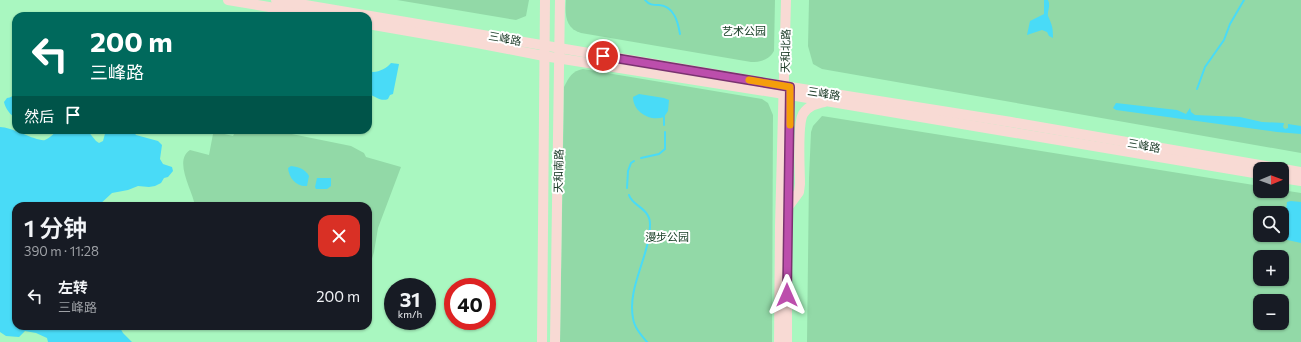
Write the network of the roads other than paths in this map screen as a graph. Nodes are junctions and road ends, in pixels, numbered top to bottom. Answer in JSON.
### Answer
{"nodes":[{"id":1,"x":228,"y":0,"type":"edge"},
{"id":2,"x":276,"y":0,"type":"edge"},
{"id":3,"x":545,"y":0,"type":"edge"},
{"id":4,"x":560,"y":0,"type":"edge"},
{"id":5,"x":786,"y":0,"type":"edge"},
{"id":6,"x":793,"y":0,"type":"edge"},
{"id":7,"x":298,"y":12,"type":"edge"},
{"id":8,"x":347,"y":12,"type":"edge"},
{"id":9,"x":372,"y":16,"type":"edge"},
{"id":10,"x":372,"y":25,"type":"edge"},
{"id":11,"x":544,"y":45,"type":"junction"},
{"id":12,"x":560,"y":48,"type":"junction"},
{"id":13,"x":544,"y":56,"type":"junction"},
{"id":14,"x":560,"y":58,"type":"junction"},
{"id":15,"x":787,"y":91,"type":"junction"},
{"id":16,"x":826,"y":101,"type":"junction"},
{"id":17,"x":1301,"y":172,"type":"edge"},
{"id":18,"x":1253,"y":173,"type":"edge"},
{"id":19,"x":1289,"y":179,"type":"edge"},
{"id":20,"x":1301,"y":181,"type":"edge"},
{"id":21,"x":788,"y":207,"type":"junction"},
{"id":22,"x":542,"y":342,"type":"edge"},
{"id":23,"x":555,"y":342,"type":"edge"},
{"id":24,"x":779,"y":342,"type":"edge"},
{"id":25,"x":786,"y":342,"type":"edge"}],
"edges":[{"from":1,"to":7,"type":"main road"},
{"from":2,"to":8,"type":"main road","name":"三峰路"},
{"from":3,"to":11,"type":"main road","name":"天和南路"},
{"from":4,"to":12,"type":"main road","name":"天和南路"},
{"from":5,"to":15,"type":"main road","name":"天和北路"},
{"from":6,"to":15,"type":"main road","name":"天和北路"},
{"from":9,"to":11,"type":"main road","name":"三峰路"},
{"from":10,"to":13,"type":"main road","name":"三峰路"},
{"from":11,"to":12,"type":"main road","name":"三峰路"},
{"from":11,"to":13,"type":"main road","name":"天和南路"},
{"from":12,"to":14,"type":"main road","name":"天和南路"},
{"from":12,"to":15,"type":"main road","name":"三峰路"},
{"from":13,"to":14,"type":"main road","name":"三峰路"},
{"from":13,"to":22,"type":"main road","name":"天和南路"},
{"from":14,"to":15,"type":"main road","name":"三峰路"},
{"from":14,"to":23,"type":"main road","name":"天和南路"},
{"from":15,"to":16,"type":"main road","name":"三峰路"},
{"from":15,"to":17,"type":"main road","name":"三峰路"},
{"from":15,"to":21,"type":"main road","name":"天和北路"},
{"from":15,"to":24,"type":"main road","name":"天和北路"},
{"from":16,"to":18,"type":"main road","name":"三峰路"},
{"from":16,"to":21,"type":"main road"},
{"from":19,"to":20,"type":"main road"},
{"from":21,"to":25,"type":"main road","name":"天和北路"}]}
